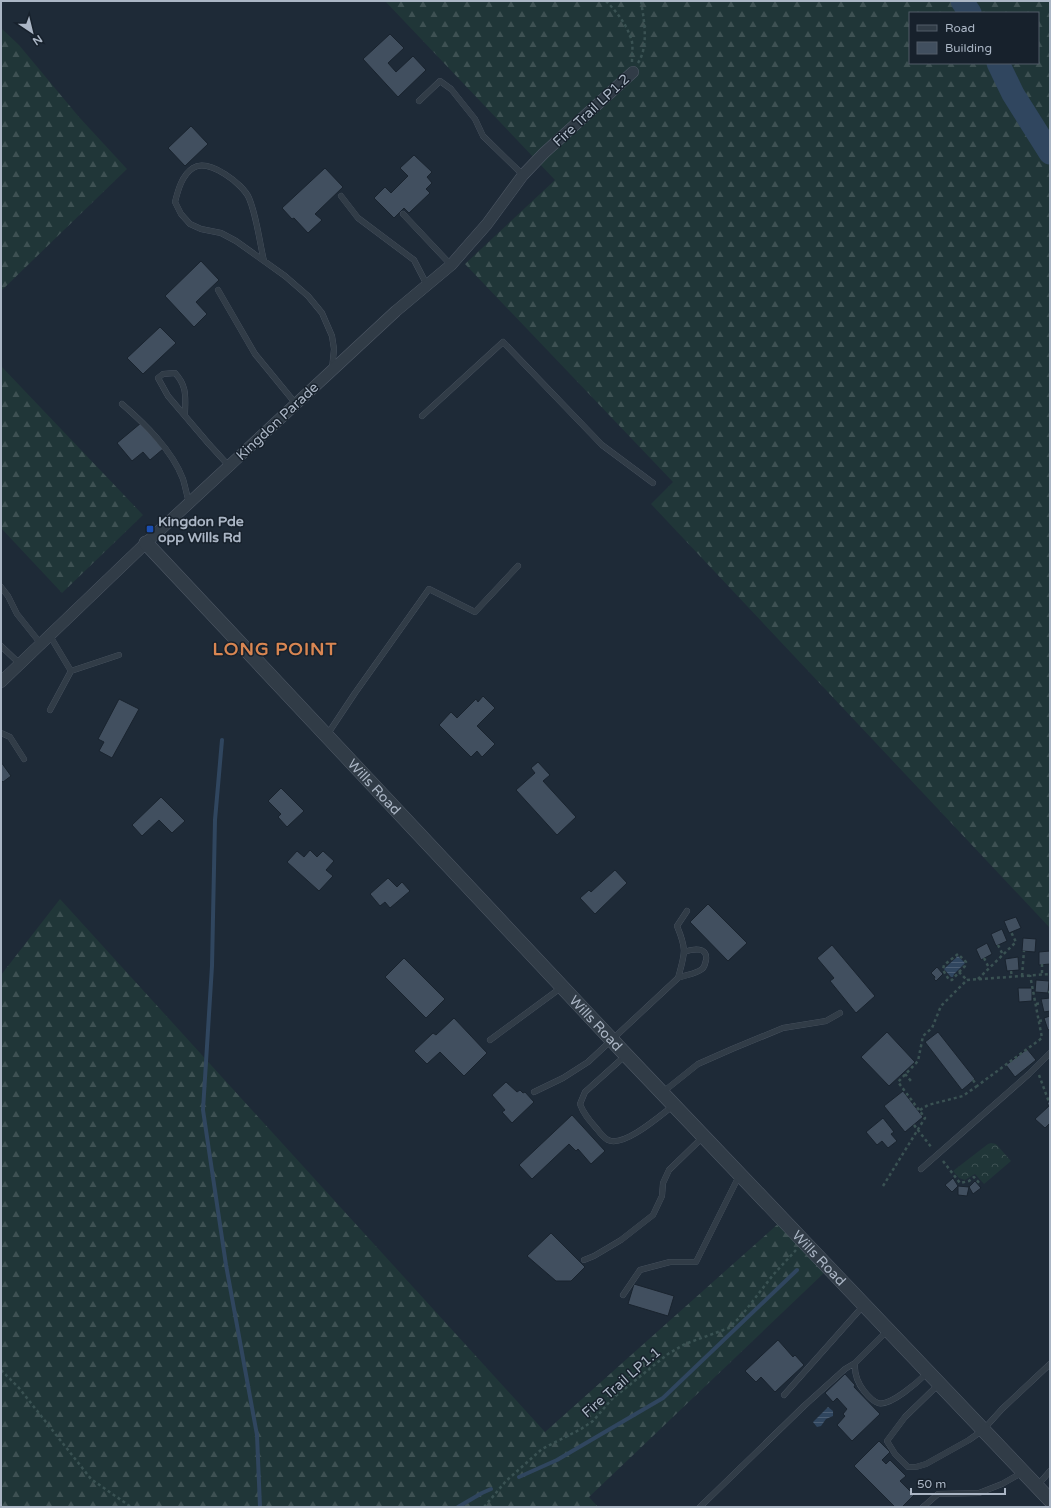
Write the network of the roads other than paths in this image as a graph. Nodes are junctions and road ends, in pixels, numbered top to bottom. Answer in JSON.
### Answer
{"nodes":[{"id":1,"x":632,"y":72,"type":"road end"},
{"id":2,"x":419,"y":101,"type":"dead end"},
{"id":3,"x":544,"y":153,"type":"joint"},
{"id":4,"x":523,"y":176,"type":"junction"},
{"id":5,"x":340,"y":196,"type":"dead end"},
{"id":6,"x":403,"y":214,"type":"dead end"},
{"id":7,"x":264,"y":261,"type":"junction"},
{"id":8,"x":451,"y":265,"type":"junction"},
{"id":9,"x":427,"y":285,"type":"junction"},
{"id":10,"x":218,"y":290,"type":"dead end"},
{"id":11,"x":331,"y":371,"type":"junction"},
{"id":12,"x":122,"y":404,"type":"dead end"},
{"id":13,"x":296,"y":404,"type":"junction"},
{"id":14,"x":185,"y":415,"type":"junction"},
{"id":15,"x":422,"y":416,"type":"dead end"},
{"id":16,"x":229,"y":466,"type":"junction"},
{"id":17,"x":653,"y":483,"type":"dead end"},
{"id":18,"x":189,"y":503,"type":"junction"},
{"id":19,"x":146,"y":543,"type":"junction"},
{"id":20,"x":518,"y":566,"type":"dead end"},
{"id":21,"x":1,"y":587,"type":"edge"},
{"id":22,"x":50,"y":636,"type":"junction"},
{"id":23,"x":41,"y":644,"type":"junction"},
{"id":24,"x":1,"y":646,"type":"edge"},
{"id":25,"x":120,"y":656,"type":"dead end"},
{"id":26,"x":20,"y":664,"type":"junction"},
{"id":27,"x":71,"y":671,"type":"junction"},
{"id":28,"x":1,"y":682,"type":"edge"},
{"id":29,"x":50,"y":710,"type":"dead end"},
{"id":30,"x":1,"y":733,"type":"edge"},
{"id":31,"x":327,"y":735,"type":"junction"},
{"id":32,"x":24,"y":759,"type":"dead end"},
{"id":33,"x":687,"y":911,"type":"dead end"},
{"id":34,"x":684,"y":952,"type":"junction"},
{"id":35,"x":678,"y":978,"type":"junction"},
{"id":36,"x":562,"y":986,"type":"junction"},
{"id":37,"x":840,"y":1013,"type":"dead end"},
{"id":38,"x":612,"y":1039,"type":"junction"},
{"id":39,"x":490,"y":1040,"type":"dead end"},
{"id":40,"x":1050,"y":1053,"type":"edge"},
{"id":41,"x":626,"y":1054,"type":"junction"},
{"id":42,"x":534,"y":1092,"type":"dead end"},
{"id":43,"x":662,"y":1092,"type":"junction"},
{"id":44,"x":674,"y":1104,"type":"junction"},
{"id":45,"x":704,"y":1136,"type":"junction"},
{"id":46,"x":921,"y":1170,"type":"dead end"},
{"id":47,"x":740,"y":1174,"type":"junction"},
{"id":48,"x":584,"y":1260,"type":"dead end"},
{"id":49,"x":623,"y":1295,"type":"dead end"},
{"id":50,"x":864,"y":1305,"type":"junction"},
{"id":51,"x":888,"y":1330,"type":"junction"},
{"id":52,"x":855,"y":1363,"type":"junction"},
{"id":53,"x":1050,"y":1364,"type":"edge"},
{"id":54,"x":928,"y":1372,"type":"junction"},
{"id":55,"x":939,"y":1383,"type":"junction"},
{"id":56,"x":784,"y":1395,"type":"dead end"},
{"id":57,"x":983,"y":1430,"type":"junction"},
{"id":58,"x":1050,"y":1471,"type":"edge"},
{"id":59,"x":1024,"y":1472,"type":"junction"},
{"id":60,"x":1037,"y":1486,"type":"junction"},
{"id":61,"x":1050,"y":1500,"type":"edge"},
{"id":62,"x":700,"y":1507,"type":"edge"},
{"id":63,"x":923,"y":1507,"type":"edge"}],
"edges":[{"from":1,"to":3,"type":"street","name":"Fire Trail LP1.2"},
{"from":2,"to":4,"type":"lane"},
{"from":3,"to":4,"type":"street","name":"Kingdon Parade"},
{"from":4,"to":8,"type":"street","name":"Kingdon Parade"},
{"from":5,"to":9,"type":"lane"},
{"from":6,"to":8,"type":"lane"},
{"from":7,"to":7,"type":"lane"},
{"from":7,"to":11,"type":"lane"},
{"from":8,"to":9,"type":"street","name":"Kingdon Parade"},
{"from":9,"to":11,"type":"street","name":"Kingdon Parade"},
{"from":10,"to":13,"type":"lane"},
{"from":11,"to":13,"type":"street","name":"Kingdon Parade"},
{"from":12,"to":18,"type":"lane"},
{"from":13,"to":16,"type":"street","name":"Kingdon Parade"},
{"from":14,"to":14,"type":"lane"},
{"from":14,"to":16,"type":"lane"},
{"from":15,"to":17,"type":"lane"},
{"from":16,"to":18,"type":"street","name":"Kingdon Parade"},
{"from":18,"to":19,"type":"street","name":"Kingdon Parade"},
{"from":19,"to":22,"type":"street","name":"Kingdon Parade"},
{"from":19,"to":31,"type":"street","name":"Wills Road"},
{"from":20,"to":31,"type":"lane"},
{"from":21,"to":23,"type":"lane"},
{"from":22,"to":23,"type":"street","name":"Kingdon Parade"},
{"from":22,"to":27,"type":"lane"},
{"from":23,"to":26,"type":"street","name":"Kingdon Parade"},
{"from":24,"to":26,"type":"lane"},
{"from":25,"to":27,"type":"lane"},
{"from":26,"to":28,"type":"street","name":"Kingdon Parade"},
{"from":27,"to":29,"type":"lane"},
{"from":30,"to":32,"type":"lane"},
{"from":31,"to":36,"type":"street","name":"Wills Road"},
{"from":33,"to":34,"type":"lane"},
{"from":34,"to":35,"type":"lane"},
{"from":34,"to":35,"type":"lane"},
{"from":35,"to":38,"type":"lane"},
{"from":36,"to":38,"type":"street","name":"Wills Road"},
{"from":36,"to":39,"type":"lane"},
{"from":37,"to":43,"type":"lane"},
{"from":38,"to":41,"type":"street","name":"Wills Road"},
{"from":38,"to":42,"type":"lane"},
{"from":40,"to":46,"type":"lane"},
{"from":41,"to":43,"type":"street","name":"Wills Road"},
{"from":41,"to":44,"type":"lane"},
{"from":43,"to":44,"type":"street","name":"Wills Road"},
{"from":44,"to":45,"type":"street","name":"Wills Road"},
{"from":45,"to":47,"type":"street","name":"Wills Road"},
{"from":45,"to":48,"type":"lane"},
{"from":47,"to":49,"type":"lane"},
{"from":47,"to":50,"type":"street","name":"Wills Road"},
{"from":50,"to":51,"type":"street","name":"Wills Road"},
{"from":50,"to":56,"type":"lane"},
{"from":51,"to":52,"type":"lane"},
{"from":51,"to":54,"type":"street","name":"Wills Road"},
{"from":52,"to":54,"type":"lane"},
{"from":52,"to":62,"type":"lane"},
{"from":53,"to":57,"type":"lane"},
{"from":54,"to":55,"type":"street","name":"Wills Road"},
{"from":55,"to":57,"type":"street","name":"Wills Road"},
{"from":55,"to":57,"type":"lane"},
{"from":57,"to":59,"type":"street","name":"Wills Road"},
{"from":58,"to":60,"type":"lane"},
{"from":59,"to":60,"type":"street","name":"Wills Road"},
{"from":59,"to":63,"type":"lane"},
{"from":60,"to":61,"type":"street","name":"Wills Road"}]}
